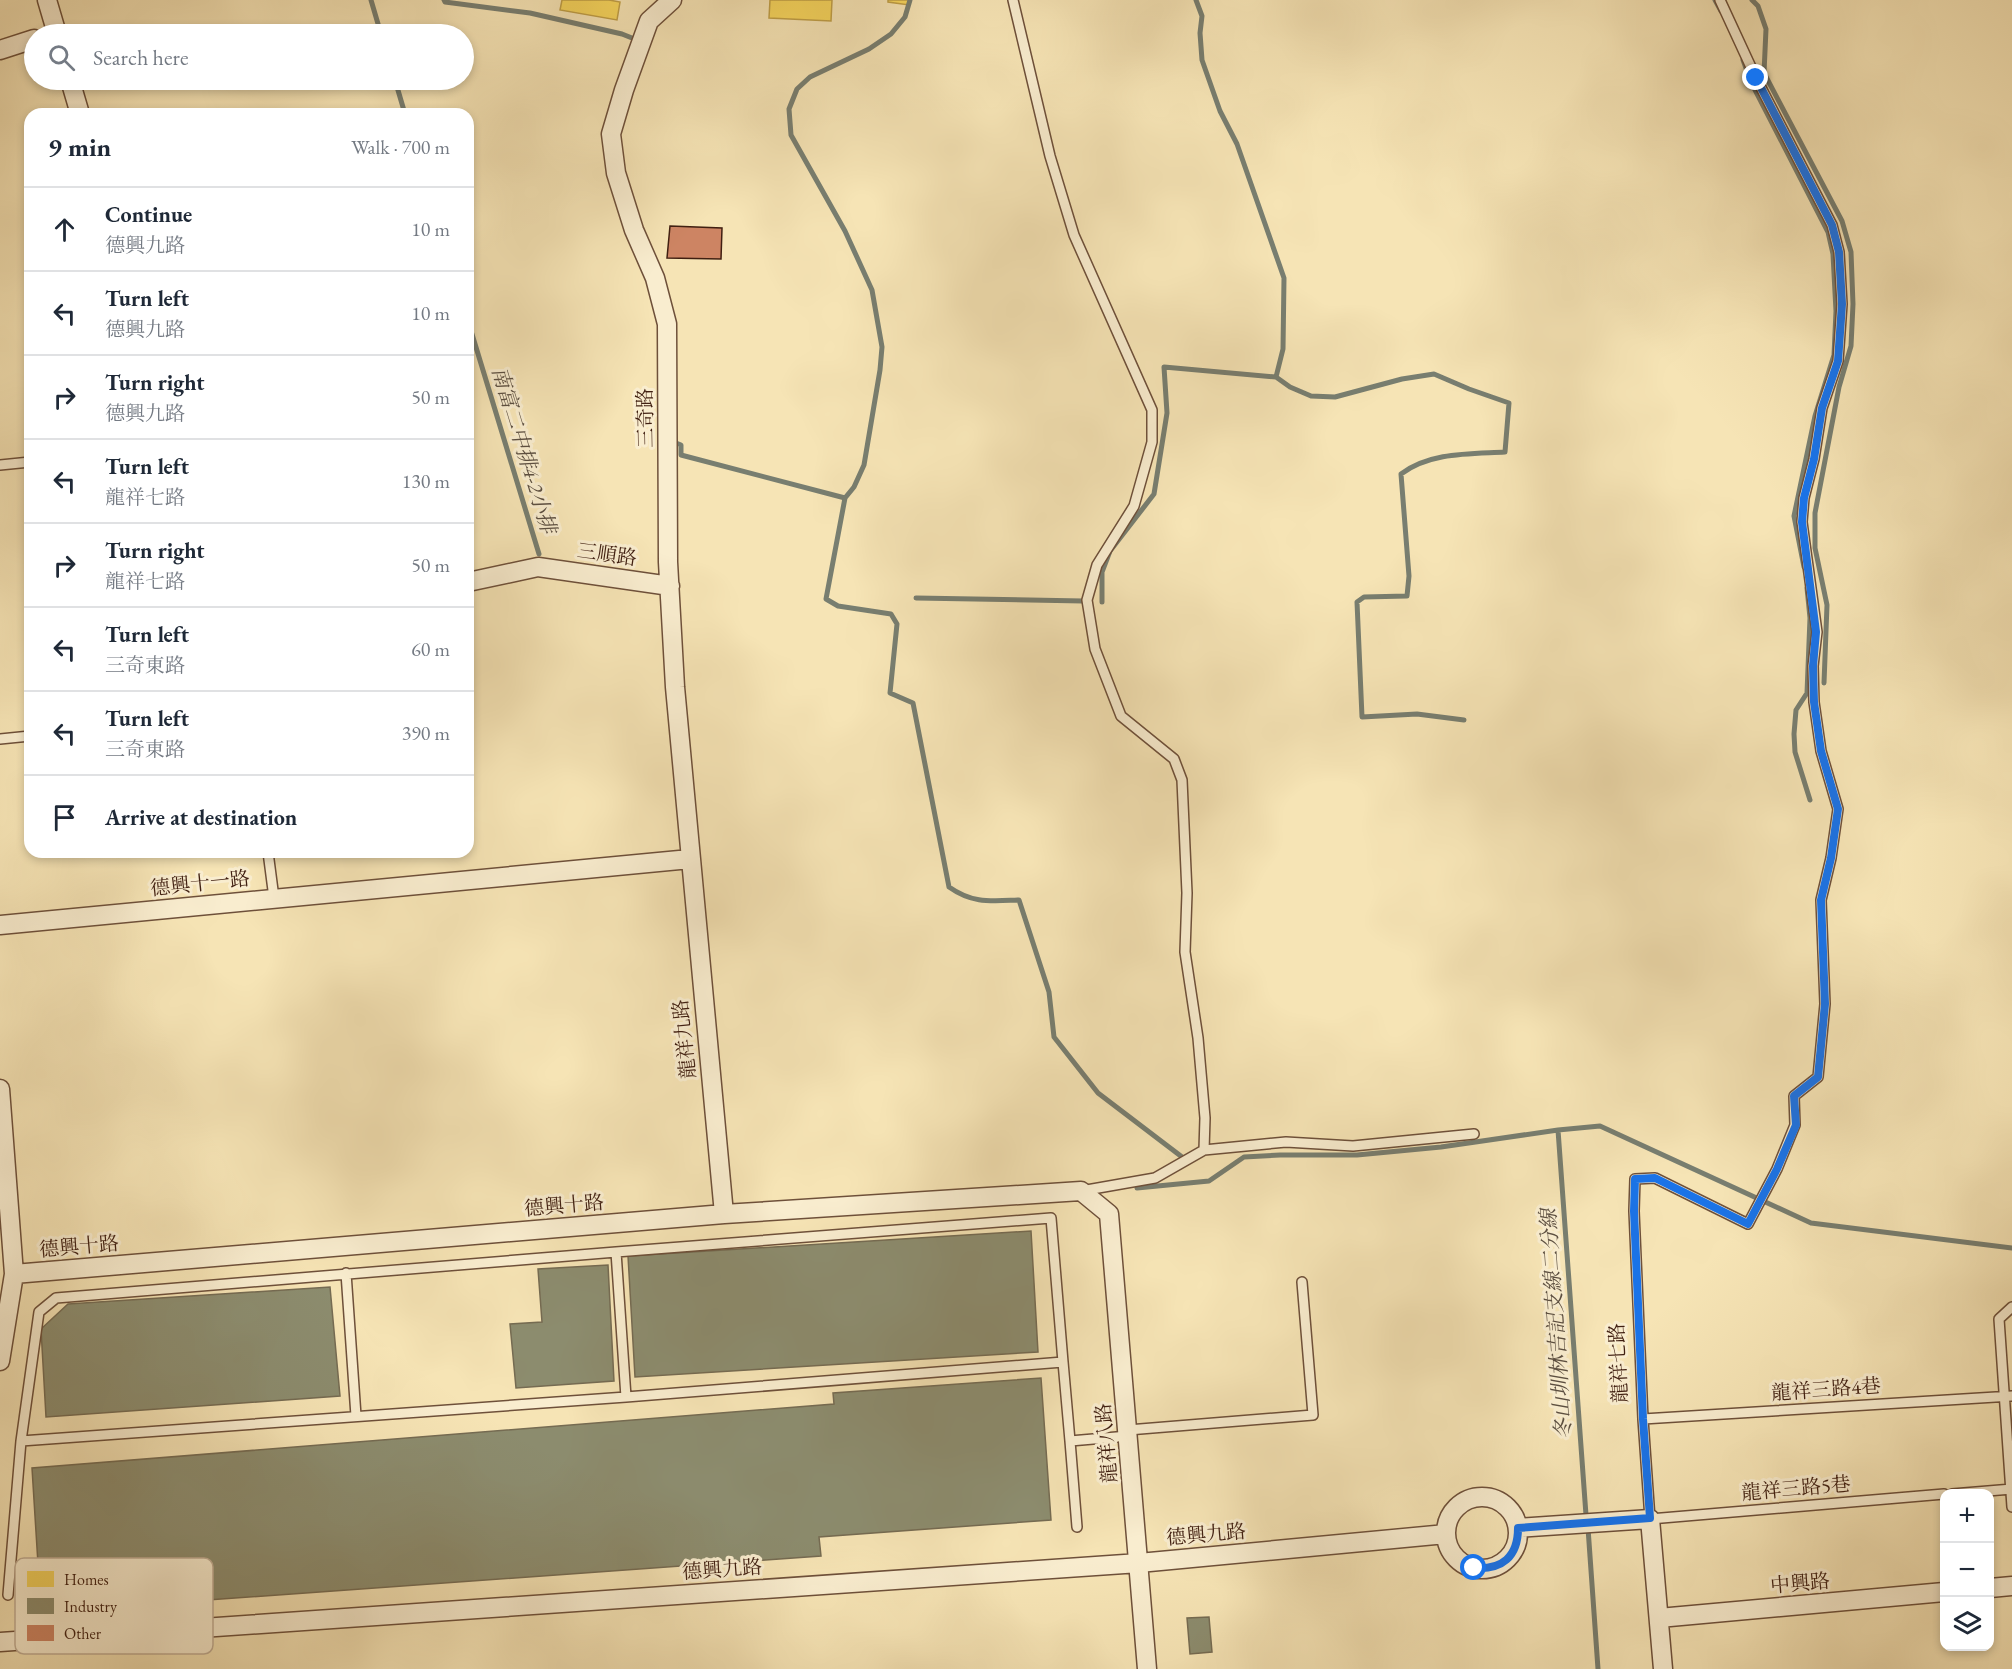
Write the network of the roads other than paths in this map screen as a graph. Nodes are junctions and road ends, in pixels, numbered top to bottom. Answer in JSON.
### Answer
{"nodes":[{"id":1,"x":47,"y":0,"type":"edge"},
{"id":2,"x":672,"y":0,"type":"edge"},
{"id":3,"x":1013,"y":0,"type":"edge"},
{"id":4,"x":1720,"y":0,"type":"edge"},
{"id":5,"x":52,"y":24,"type":"edge"},
{"id":6,"x":24,"y":42,"type":"edge"},
{"id":7,"x":0,"y":50,"type":"edge"},
{"id":8,"x":73,"y":90,"type":"edge"},
{"id":9,"x":78,"y":108,"type":"edge"},
{"id":10,"x":24,"y":463,"type":"edge"},
{"id":11,"x":0,"y":465,"type":"edge"},
{"id":12,"x":474,"y":581,"type":"edge"},
{"id":13,"x":670,"y":586,"type":"junction"},
{"id":14,"x":24,"y":737,"type":"edge"},
{"id":15,"x":0,"y":739,"type":"edge"},
{"id":16,"x":269,"y":858,"type":"edge"},
{"id":17,"x":690,"y":859,"type":"junction"},
{"id":18,"x":274,"y":898,"type":"junction"},
{"id":19,"x":0,"y":925,"type":"edge"},
{"id":20,"x":0,"y":1089,"type":"edge"},
{"id":21,"x":1474,"y":1134,"type":"dead end"},
{"id":22,"x":1204,"y":1150,"type":"junction"},
{"id":23,"x":1081,"y":1191,"type":"junction"},
{"id":24,"x":724,"y":1214,"type":"junction"},
{"id":25,"x":616,"y":1252,"type":"junction"},
{"id":26,"x":346,"y":1273,"type":"junction"},
{"id":27,"x":14,"y":1274,"type":"junction"},
{"id":28,"x":1302,"y":1282,"type":"dead end"},
{"id":29,"x":2012,"y":1308,"type":"edge"},
{"id":30,"x":0,"y":1361,"type":"edge"},
{"id":31,"x":1063,"y":1362,"type":"junction"},
{"id":32,"x":2008,"y":1396,"type":"edge"},
{"id":33,"x":626,"y":1397,"type":"junction"},
{"id":34,"x":356,"y":1416,"type":"junction"},
{"id":35,"x":1643,"y":1419,"type":"junction"},
{"id":36,"x":1128,"y":1433,"type":"junction"},
{"id":37,"x":21,"y":1441,"type":"junction"},
{"id":38,"x":1070,"y":1441,"type":"junction"},
{"id":39,"x":2011,"y":1489,"type":"edge"},
{"id":40,"x":1994,"y":1490,"type":"edge"},
{"id":41,"x":1940,"y":1494,"type":"edge"},
{"id":42,"x":2012,"y":1507,"type":"edge"},
{"id":43,"x":1650,"y":1518,"type":"junction"},
{"id":44,"x":1077,"y":1527,"type":"dead end"},
{"id":45,"x":1518,"y":1528,"type":"junction"},
{"id":46,"x":1446,"y":1534,"type":"junction"},
{"id":47,"x":1140,"y":1563,"type":"junction"},
{"id":48,"x":2012,"y":1586,"type":"edge"},
{"id":49,"x":1994,"y":1588,"type":"edge"},
{"id":50,"x":1940,"y":1592,"type":"edge"},
{"id":51,"x":8,"y":1595,"type":"dead end"},
{"id":52,"x":1659,"y":1618,"type":"junction"},
{"id":53,"x":213,"y":1627,"type":"edge"},
{"id":54,"x":15,"y":1641,"type":"edge"},
{"id":55,"x":0,"y":1642,"type":"edge"},
{"id":56,"x":1148,"y":1669,"type":"edge"},
{"id":57,"x":1663,"y":1669,"type":"edge"}],
"edges":[{"from":1,"to":5,"type":"street"},
{"from":2,"to":13,"type":"street","name":"三奇路"},
{"from":3,"to":22,"type":"lane"},
{"from":4,"to":35,"type":"lane","name":"龍祥七路"},
{"from":6,"to":7,"type":"street"},
{"from":8,"to":9,"type":"street"},
{"from":10,"to":11,"type":"lane"},
{"from":12,"to":13,"type":"street","name":"三順路"},
{"from":13,"to":17,"type":"street","name":"三奇路"},
{"from":14,"to":15,"type":"lane"},
{"from":16,"to":18,"type":"lane"},
{"from":17,"to":18,"type":"street","name":"德興十一路"},
{"from":17,"to":24,"type":"street","name":"龍祥九路"},
{"from":18,"to":19,"type":"street","name":"德興十一路"},
{"from":20,"to":27,"type":"street"},
{"from":21,"to":22,"type":"lane"},
{"from":22,"to":23,"type":"lane"},
{"from":23,"to":24,"type":"street","name":"德興十路"},
{"from":23,"to":36,"type":"street","name":"龍祥八路"},
{"from":24,"to":27,"type":"street","name":"德興十路"},
{"from":25,"to":26,"type":"lane"},
{"from":25,"to":31,"type":"lane"},
{"from":25,"to":33,"type":"lane"},
{"from":26,"to":34,"type":"lane"},
{"from":26,"to":37,"type":"lane"},
{"from":27,"to":30,"type":"street"},
{"from":28,"to":36,"type":"lane"},
{"from":29,"to":32,"type":"lane"},
{"from":31,"to":33,"type":"lane"},
{"from":31,"to":38,"type":"lane"},
{"from":32,"to":35,"type":"lane","name":"龍祥三路4巷"},
{"from":32,"to":39,"type":"lane"},
{"from":33,"to":34,"type":"lane"},
{"from":34,"to":37,"type":"lane"},
{"from":35,"to":43,"type":"lane","name":"龍祥七路"},
{"from":36,"to":38,"type":"lane"},
{"from":36,"to":47,"type":"street","name":"龍祥八路"},
{"from":37,"to":51,"type":"lane"},
{"from":38,"to":44,"type":"lane"},
{"from":39,"to":40,"type":"lane"},
{"from":39,"to":42,"type":"lane"},
{"from":41,"to":43,"type":"lane","name":"龍祥三路5巷"},
{"from":43,"to":45,"type":"street"},
{"from":43,"to":52,"type":"street","name":"龍祥七路"},
{"from":45,"to":46,"type":"street"},
{"from":45,"to":46,"type":"street"},
{"from":46,"to":47,"type":"street","name":"德興九路"},
{"from":47,"to":53,"type":"street","name":"德興九路"},
{"from":47,"to":56,"type":"street","name":"龍祥八路"},
{"from":48,"to":49,"type":"street"},
{"from":50,"to":52,"type":"street","name":"中興路"},
{"from":52,"to":57,"type":"street","name":"龍祥七路"},
{"from":54,"to":55,"type":"street","name":"德興九路"}]}
